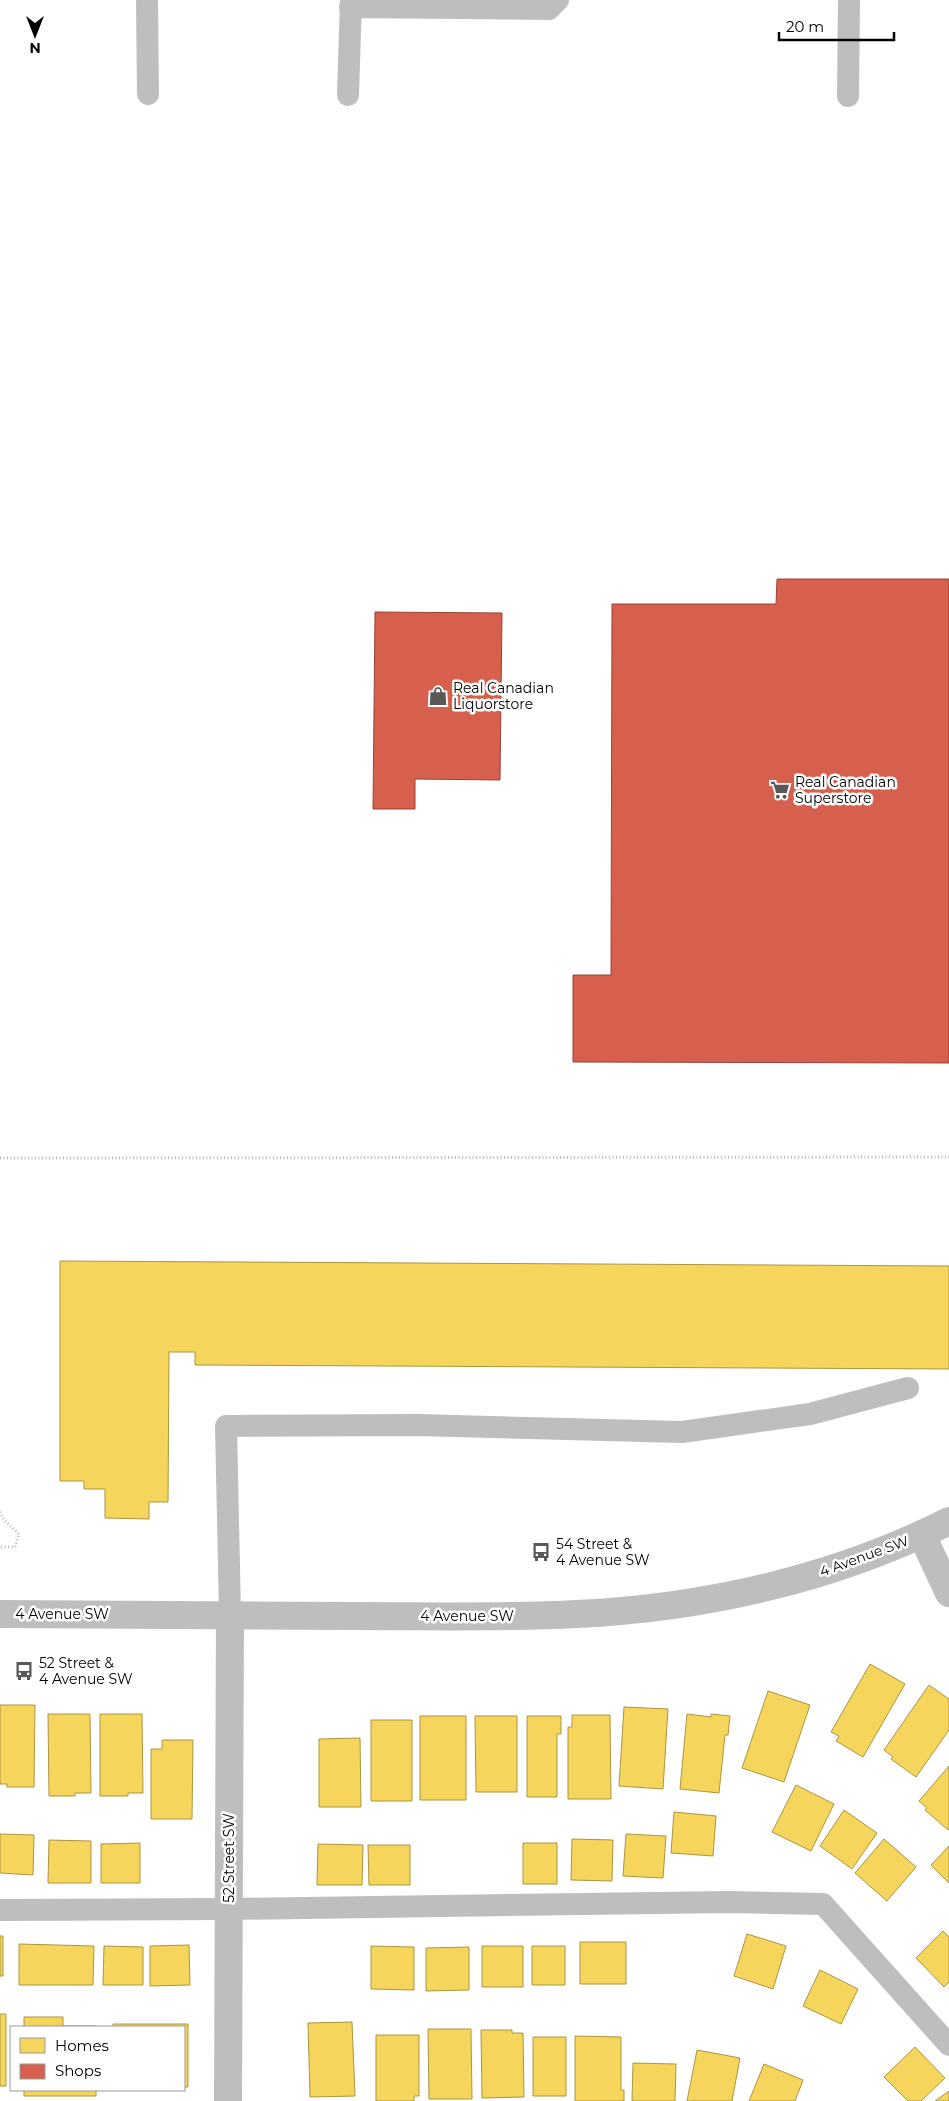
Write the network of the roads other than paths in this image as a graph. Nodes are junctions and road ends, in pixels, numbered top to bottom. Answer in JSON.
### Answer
{"nodes":[{"id":1,"x":147,"y":0,"type":"edge"},
{"id":2,"x":558,"y":0,"type":"edge"},
{"id":3,"x":849,"y":0,"type":"edge"},
{"id":4,"x":350,"y":4,"type":"edge"},
{"id":5,"x":148,"y":94,"type":"dead end"},
{"id":6,"x":348,"y":95,"type":"dead end"},
{"id":7,"x":848,"y":96,"type":"dead end"},
{"id":8,"x":908,"y":1388,"type":"dead end"},
{"id":9,"x":949,"y":1522,"type":"edge"},
{"id":10,"x":922,"y":1535,"type":"junction"},
{"id":11,"x":949,"y":1593,"type":"edge"},
{"id":12,"x":0,"y":1614,"type":"edge"},
{"id":13,"x":230,"y":1614,"type":"junction"},
{"id":14,"x":229,"y":1909,"type":"junction"},
{"id":15,"x":0,"y":1910,"type":"edge"},
{"id":16,"x":949,"y":2046,"type":"edge"},
{"id":17,"x":228,"y":2101,"type":"edge"}],
"edges":[{"from":1,"to":5,"type":"lane"},
{"from":2,"to":4,"type":"lane"},
{"from":3,"to":7,"type":"lane"},
{"from":4,"to":6,"type":"lane"},
{"from":8,"to":13,"type":"lane"},
{"from":9,"to":10,"type":"street","name":"4 Avenue SW"},
{"from":10,"to":11,"type":"street"},
{"from":10,"to":13,"type":"street","name":"4 Avenue SW"},
{"from":12,"to":13,"type":"street","name":"4 Avenue SW"},
{"from":13,"to":14,"type":"street","name":"52 Street SW"},
{"from":14,"to":15,"type":"lane"},
{"from":14,"to":16,"type":"lane"},
{"from":14,"to":17,"type":"street","name":"52 Street SW"}]}
